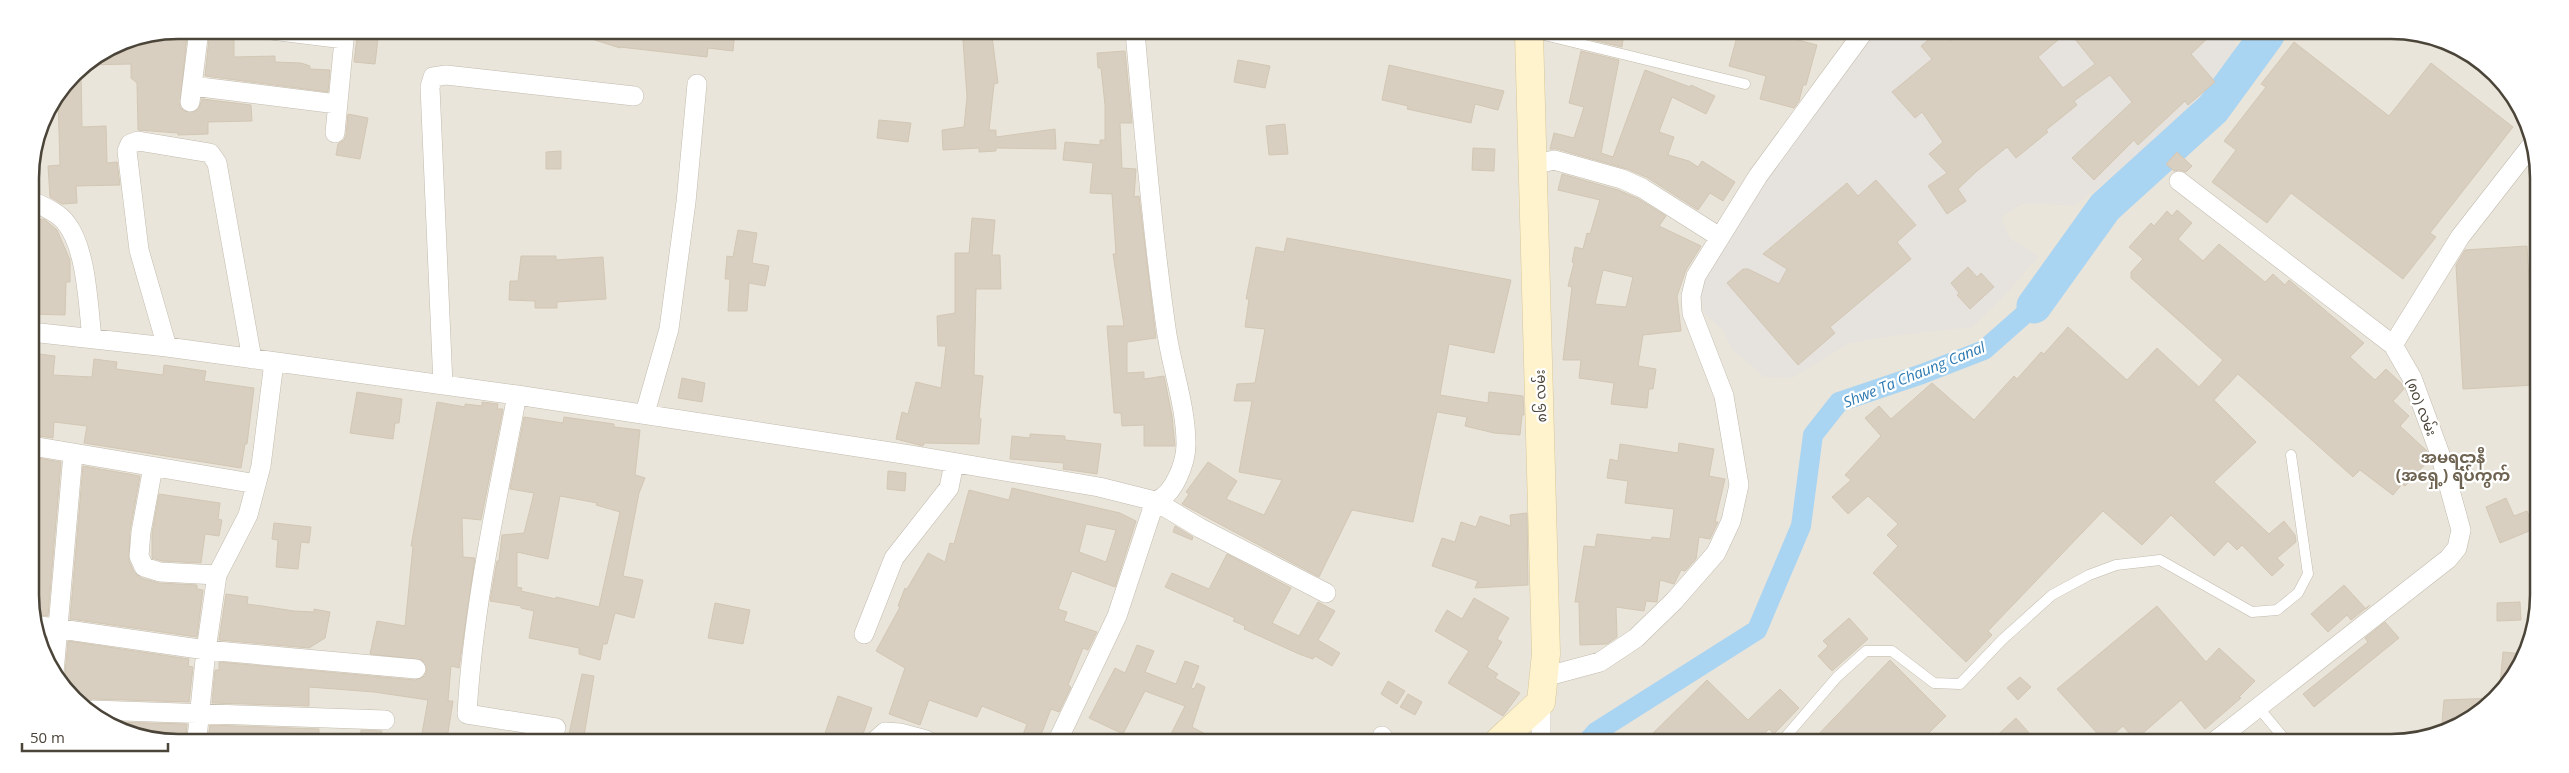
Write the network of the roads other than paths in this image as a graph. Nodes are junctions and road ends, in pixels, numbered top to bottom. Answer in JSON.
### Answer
{"nodes":[{"id":1,"x":198,"y":39,"type":"edge"},
{"id":2,"x":344,"y":39,"type":"edge"},
{"id":3,"x":1135,"y":39,"type":"edge"},
{"id":4,"x":1529,"y":39,"type":"edge"},
{"id":5,"x":1561,"y":39,"type":"edge"},
{"id":6,"x":1858,"y":39,"type":"edge"},
{"id":7,"x":697,"y":84,"type":"dead end"},
{"id":8,"x":1745,"y":84,"type":"dead end"},
{"id":9,"x":634,"y":96,"type":"dead end"},
{"id":10,"x":337,"y":104,"type":"junction"},
{"id":11,"x":334,"y":133,"type":"dead end"},
{"id":12,"x":2528,"y":150,"type":"edge"},
{"id":13,"x":1533,"y":165,"type":"junction"},
{"id":14,"x":2179,"y":181,"type":"dead end"},
{"id":15,"x":39,"y":205,"type":"edge"},
{"id":16,"x":1718,"y":236,"type":"junction"},
{"id":17,"x":39,"y":333,"type":"edge"},
{"id":18,"x":92,"y":338,"type":"junction"},
{"id":19,"x":2392,"y":345,"type":"junction"},
{"id":20,"x":167,"y":347,"type":"junction"},
{"id":21,"x":252,"y":359,"type":"junction"},
{"id":22,"x":274,"y":362,"type":"junction"},
{"id":23,"x":443,"y":384,"type":"junction"},
{"id":24,"x":517,"y":395,"type":"junction"},
{"id":25,"x":644,"y":414,"type":"junction"},
{"id":26,"x":39,"y":447,"type":"edge"},
{"id":27,"x":73,"y":454,"type":"junction"},
{"id":28,"x":2291,"y":456,"type":"dead end"},
{"id":29,"x":954,"y":463,"type":"junction"},
{"id":30,"x":152,"y":467,"type":"junction"},
{"id":31,"x":256,"y":484,"type":"junction"},
{"id":32,"x":1155,"y":501,"type":"junction"},
{"id":33,"x":217,"y":575,"type":"junction"},
{"id":34,"x":1326,"y":594,"type":"dead end"},
{"id":35,"x":42,"y":626,"type":"edge"},
{"id":36,"x":57,"y":628,"type":"junction"},
{"id":37,"x":864,"y":634,"type":"dead end"},
{"id":38,"x":206,"y":650,"type":"junction"},
{"id":39,"x":55,"y":660,"type":"edge"},
{"id":40,"x":416,"y":669,"type":"dead end"},
{"id":41,"x":1542,"y":690,"type":"junction"},
{"id":42,"x":2258,"y":707,"type":"junction"},
{"id":43,"x":99,"y":710,"type":"edge"},
{"id":44,"x":198,"y":714,"type":"junction"},
{"id":45,"x":385,"y":720,"type":"dead end"},
{"id":46,"x":556,"y":728,"type":"dead end"},
{"id":47,"x":197,"y":734,"type":"edge"},
{"id":48,"x":883,"y":734,"type":"edge"},
{"id":49,"x":904,"y":734,"type":"edge"},
{"id":50,"x":1061,"y":734,"type":"edge"},
{"id":51,"x":1505,"y":734,"type":"edge"},
{"id":52,"x":1542,"y":734,"type":"edge"},
{"id":53,"x":1788,"y":734,"type":"edge"},
{"id":54,"x":2224,"y":734,"type":"edge"},
{"id":55,"x":2280,"y":734,"type":"edge"}],
"edges":[{"from":1,"to":10,"type":"street"},
{"from":2,"to":10,"type":"street"},
{"from":3,"to":32,"type":"street"},
{"from":4,"to":13,"type":"street","name":"၈၆ လမ်း"},
{"from":5,"to":8,"type":"lane"},
{"from":6,"to":16,"type":"street"},
{"from":7,"to":25,"type":"street"},
{"from":9,"to":23,"type":"street"},
{"from":10,"to":11,"type":"street"},
{"from":12,"to":19,"type":"street"},
{"from":13,"to":16,"type":"street"},
{"from":13,"to":41,"type":"street","name":"၈၆ လမ်း"},
{"from":14,"to":19,"type":"street","name":"(၈၀) လမ်း"},
{"from":15,"to":18,"type":"street"},
{"from":16,"to":41,"type":"street"},
{"from":17,"to":18,"type":"street"},
{"from":18,"to":20,"type":"street"},
{"from":19,"to":42,"type":"street","name":"(၈၀) လမ်း"},
{"from":20,"to":21,"type":"street"},
{"from":20,"to":21,"type":"street"},
{"from":21,"to":22,"type":"street"},
{"from":22,"to":23,"type":"street"},
{"from":22,"to":31,"type":"street"},
{"from":23,"to":24,"type":"street"},
{"from":24,"to":25,"type":"street"},
{"from":24,"to":46,"type":"street"},
{"from":25,"to":29,"type":"street"},
{"from":26,"to":27,"type":"street"},
{"from":27,"to":30,"type":"street"},
{"from":27,"to":36,"type":"street"},
{"from":28,"to":53,"type":"lane"},
{"from":29,"to":32,"type":"street"},
{"from":29,"to":37,"type":"street"},
{"from":30,"to":31,"type":"street"},
{"from":30,"to":33,"type":"street"},
{"from":31,"to":33,"type":"street"},
{"from":32,"to":34,"type":"street"},
{"from":32,"to":50,"type":"street"},
{"from":33,"to":38,"type":"street"},
{"from":35,"to":36,"type":"street"},
{"from":36,"to":38,"type":"street"},
{"from":36,"to":39,"type":"street"},
{"from":38,"to":40,"type":"street"},
{"from":38,"to":44,"type":"street"},
{"from":41,"to":51,"type":"street"},
{"from":41,"to":52,"type":"street"},
{"from":42,"to":54,"type":"street","name":"(၈၀) လမ်း"},
{"from":42,"to":55,"type":"lane"},
{"from":43,"to":44,"type":"street"},
{"from":44,"to":45,"type":"street"},
{"from":44,"to":47,"type":"street"},
{"from":48,"to":49,"type":"street"}]}
